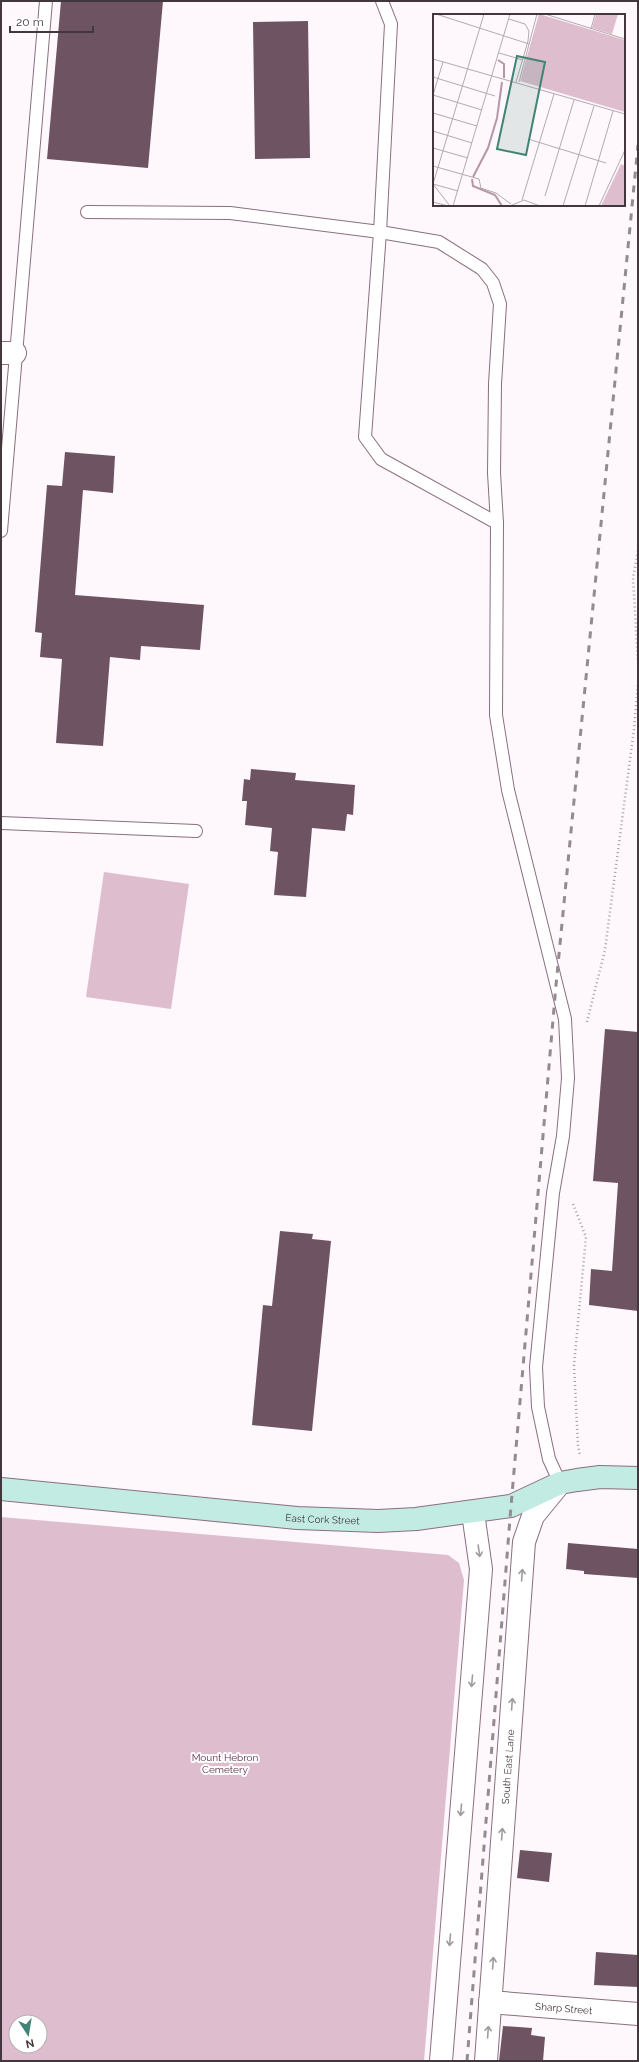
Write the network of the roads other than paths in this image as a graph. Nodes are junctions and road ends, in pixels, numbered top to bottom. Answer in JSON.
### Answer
{"nodes":[{"id":1,"x":46,"y":1,"type":"edge"},
{"id":2,"x":382,"y":1,"type":"edge"},
{"id":3,"x":86,"y":212,"type":"dead end"},
{"id":4,"x":380,"y":232,"type":"junction"},
{"id":5,"x":8,"y":353,"type":"edge"},
{"id":6,"x":497,"y":522,"type":"junction"},
{"id":7,"x":1,"y":531,"type":"edge"},
{"id":8,"x":1,"y":823,"type":"edge"},
{"id":9,"x":196,"y":832,"type":"dead end"},
{"id":10,"x":638,"y":1478,"type":"edge"},
{"id":11,"x":560,"y":1483,"type":"junction"},
{"id":12,"x":1,"y":1489,"type":"edge"},
{"id":13,"x":473,"y":1513,"type":"junction"},
{"id":14,"x":490,"y":2002,"type":"junction"},
{"id":15,"x":638,"y":2014,"type":"edge"},
{"id":16,"x":441,"y":2061,"type":"edge"},
{"id":17,"x":486,"y":2061,"type":"edge"}],
"edges":[{"from":1,"to":5,"type":"lane"},
{"from":2,"to":4,"type":"lane"},
{"from":3,"to":4,"type":"lane"},
{"from":4,"to":6,"type":"lane"},
{"from":4,"to":6,"type":"lane"},
{"from":5,"to":7,"type":"lane"},
{"from":6,"to":11,"type":"lane"},
{"from":8,"to":9,"type":"lane"},
{"from":10,"to":11,"type":"main road","name":"East Cork Street"},
{"from":11,"to":13,"type":"main road","name":"East Cork Street"},
{"from":14,"to":11,"type":"street","name":"South East Lane","one_way":true},
{"from":12,"to":13,"type":"main road","name":"East Cork Street"},
{"from":13,"to":16,"type":"street","one_way":true},
{"from":14,"to":15,"type":"street","name":"Sharp Street"},
{"from":17,"to":14,"type":"street","name":"South East Lane","one_way":true}]}
